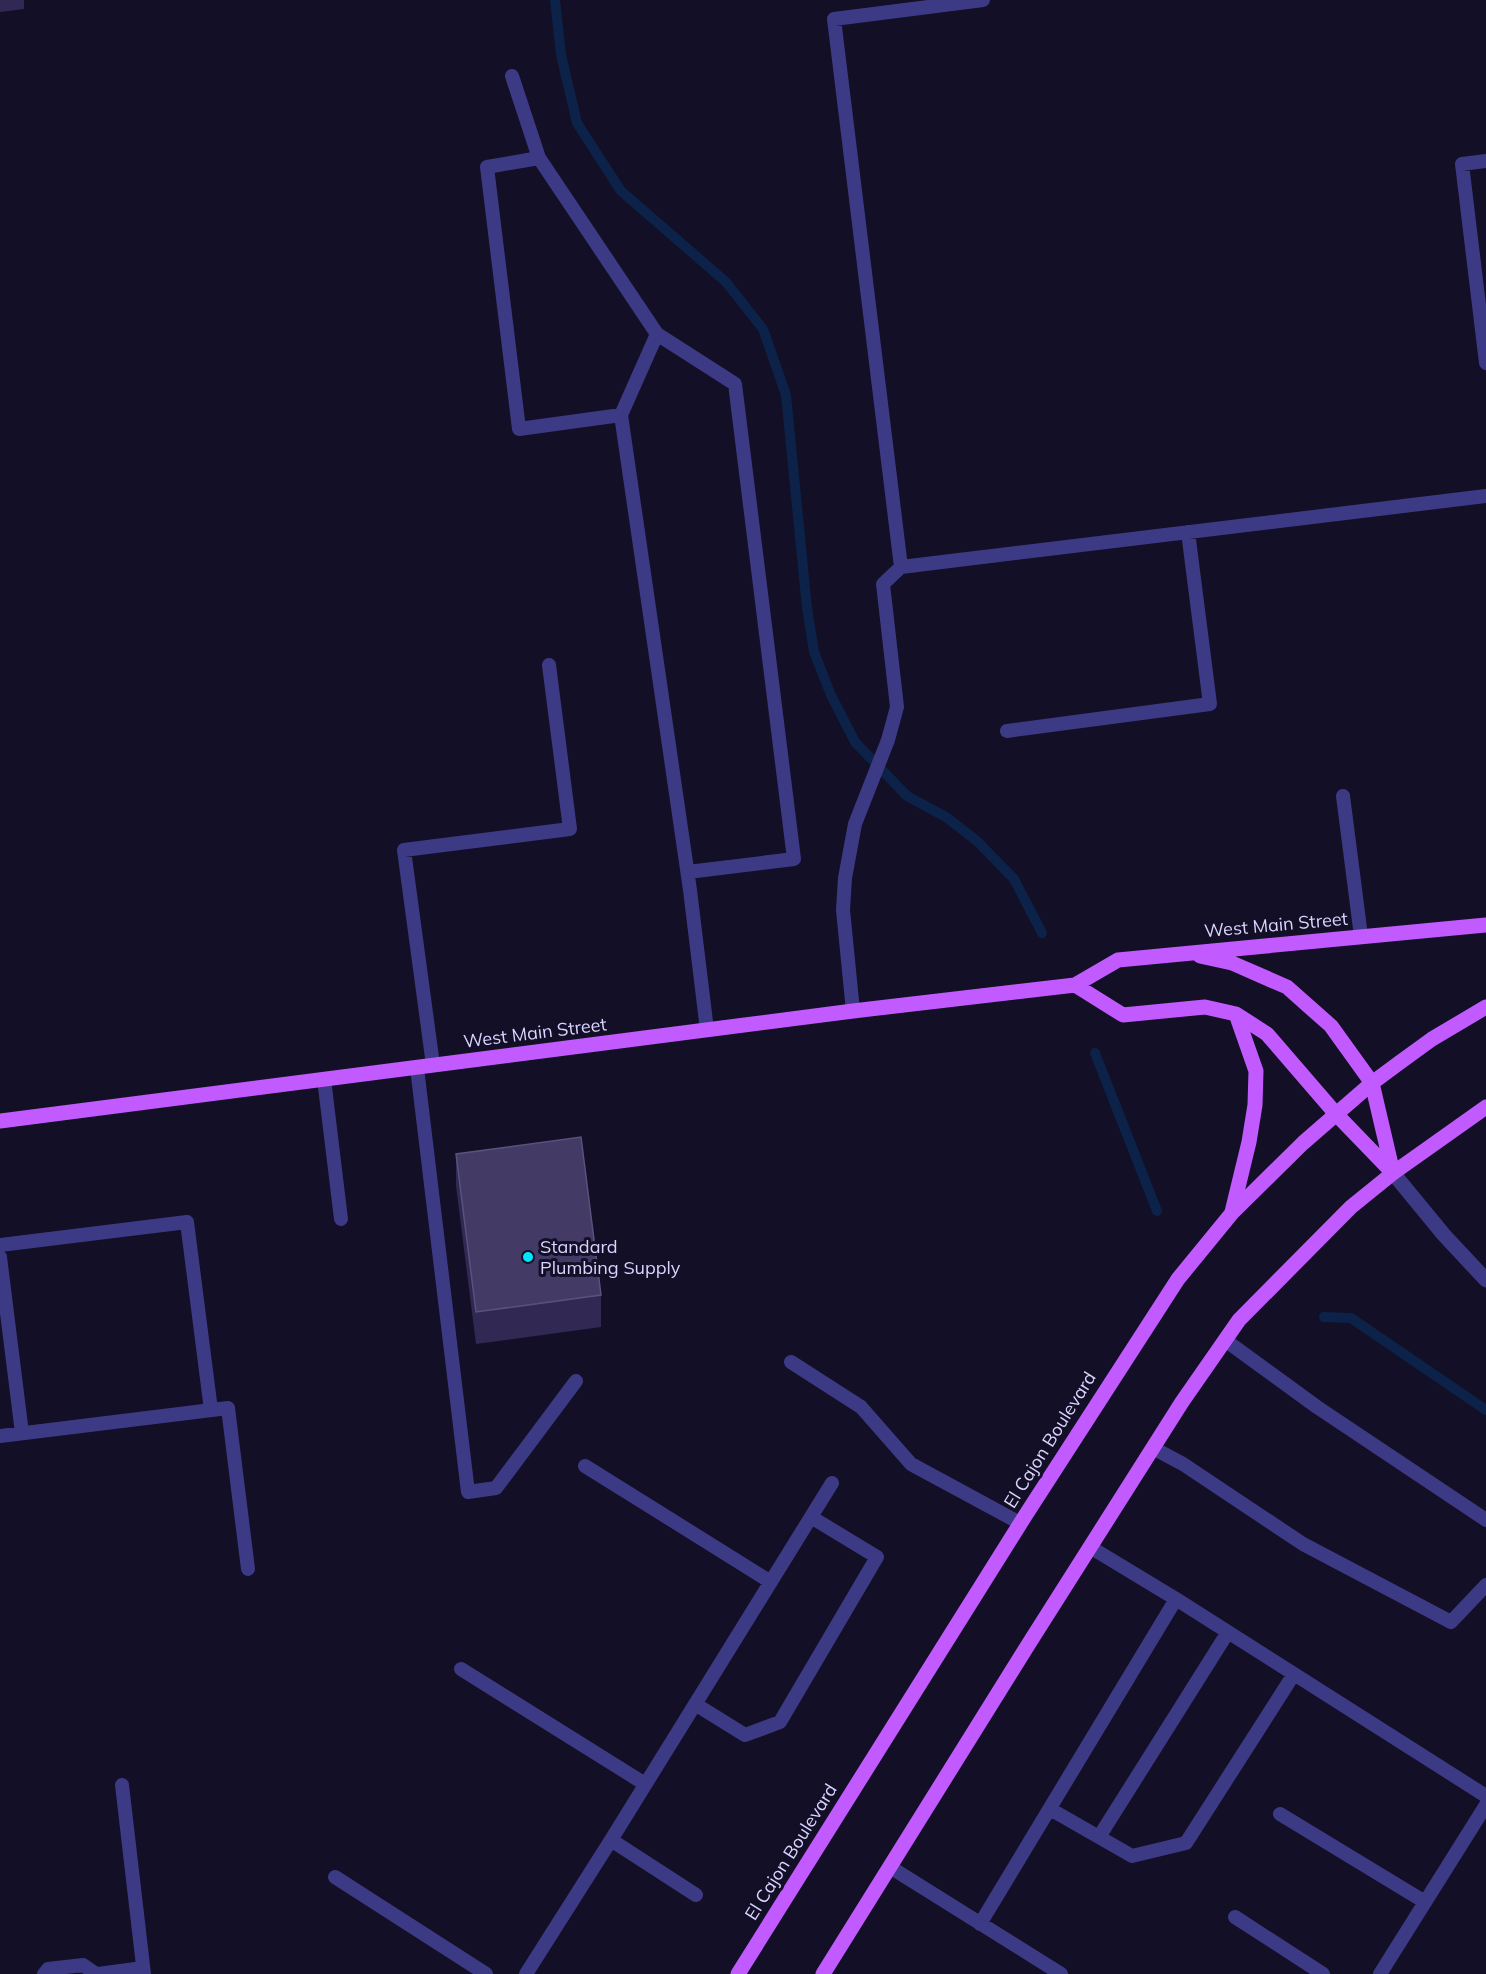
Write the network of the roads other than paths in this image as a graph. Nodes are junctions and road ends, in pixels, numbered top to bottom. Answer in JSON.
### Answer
{"nodes":[{"id":1,"x":983,"y":0,"type":"edge"},
{"id":2,"x":512,"y":76,"type":"dead end"},
{"id":3,"x":539,"y":158,"type":"junction"},
{"id":4,"x":1486,"y":161,"type":"edge"},
{"id":5,"x":657,"y":334,"type":"junction"},
{"id":6,"x":1486,"y":363,"type":"edge"},
{"id":7,"x":621,"y":415,"type":"junction"},
{"id":8,"x":1486,"y":496,"type":"edge"},
{"id":9,"x":1188,"y":532,"type":"junction"},
{"id":10,"x":901,"y":567,"type":"junction"},
{"id":11,"x":549,"y":665,"type":"dead end"},
{"id":12,"x":1007,"y":730,"type":"dead end"},
{"id":13,"x":1343,"y":796,"type":"dead end"},
{"id":14,"x":688,"y":872,"type":"junction"},
{"id":15,"x":1486,"y":925,"type":"edge"},
{"id":16,"x":1361,"y":936,"type":"junction"},
{"id":17,"x":1185,"y":953,"type":"junction"},
{"id":18,"x":1076,"y":985,"type":"junction"},
{"id":19,"x":1486,"y":1007,"type":"edge"},
{"id":20,"x":853,"y":1011,"type":"junction"},
{"id":21,"x":1236,"y":1014,"type":"junction"},
{"id":22,"x":707,"y":1030,"type":"junction"},
{"id":23,"x":433,"y":1065,"type":"junction"},
{"id":24,"x":417,"y":1068,"type":"junction"},
{"id":25,"x":324,"y":1079,"type":"junction"},
{"id":26,"x":1372,"y":1083,"type":"junction"},
{"id":27,"x":1486,"y":1107,"type":"edge"},
{"id":28,"x":1336,"y":1114,"type":"junction"},
{"id":29,"x":0,"y":1121,"type":"edge"},
{"id":30,"x":1393,"y":1173,"type":"junction"},
{"id":31,"x":1232,"y":1213,"type":"junction"},
{"id":32,"x":341,"y":1219,"type":"dead end"},
{"id":33,"x":0,"y":1245,"type":"edge"},
{"id":34,"x":0,"y":1257,"type":"edge"},
{"id":35,"x":1486,"y":1280,"type":"edge"},
{"id":36,"x":1225,"y":1340,"type":"junction"},
{"id":37,"x":791,"y":1362,"type":"dead end"},
{"id":38,"x":576,"y":1381,"type":"dead end"},
{"id":39,"x":211,"y":1410,"type":"junction"},
{"id":40,"x":22,"y":1433,"type":"junction"},
{"id":41,"x":0,"y":1436,"type":"edge"},
{"id":42,"x":1153,"y":1448,"type":"junction"},
{"id":43,"x":585,"y":1466,"type":"dead end"},
{"id":44,"x":832,"y":1484,"type":"dead end"},
{"id":45,"x":811,"y":1517,"type":"junction"},
{"id":46,"x":1486,"y":1520,"type":"edge"},
{"id":47,"x":1020,"y":1523,"type":"junction"},
{"id":48,"x":1090,"y":1547,"type":"junction"},
{"id":49,"x":248,"y":1569,"type":"dead end"},
{"id":50,"x":771,"y":1582,"type":"junction"},
{"id":51,"x":1486,"y":1585,"type":"edge"},
{"id":52,"x":1176,"y":1599,"type":"junction"},
{"id":53,"x":1228,"y":1632,"type":"junction"},
{"id":54,"x":461,"y":1669,"type":"dead end"},
{"id":55,"x":1294,"y":1674,"type":"junction"},
{"id":56,"x":695,"y":1704,"type":"junction"},
{"id":57,"x":645,"y":1784,"type":"junction"},
{"id":58,"x":122,"y":1785,"type":"dead end"},
{"id":59,"x":1486,"y":1796,"type":"edge"},
{"id":60,"x":1486,"y":1805,"type":"edge"},
{"id":61,"x":1050,"y":1809,"type":"junction"},
{"id":62,"x":1280,"y":1814,"type":"dead end"},
{"id":63,"x":1100,"y":1837,"type":"junction"},
{"id":64,"x":611,"y":1840,"type":"junction"},
{"id":65,"x":890,"y":1867,"type":"junction"},
{"id":66,"x":335,"y":1877,"type":"dead end"},
{"id":67,"x":696,"y":1895,"type":"dead end"},
{"id":68,"x":1425,"y":1902,"type":"junction"},
{"id":69,"x":1235,"y":1917,"type":"dead end"},
{"id":70,"x":980,"y":1924,"type":"junction"},
{"id":71,"x":143,"y":1971,"type":"edge"},
{"id":72,"x":825,"y":1973,"type":"edge"},
{"id":73,"x":45,"y":1974,"type":"edge"},
{"id":74,"x":97,"y":1974,"type":"edge"},
{"id":75,"x":486,"y":1974,"type":"edge"},
{"id":76,"x":525,"y":1974,"type":"edge"},
{"id":77,"x":738,"y":1974,"type":"edge"},
{"id":78,"x":1061,"y":1974,"type":"edge"},
{"id":79,"x":1323,"y":1974,"type":"edge"},
{"id":80,"x":1380,"y":1974,"type":"edge"}],
"edges":[{"from":1,"to":10,"type":"lane"},
{"from":2,"to":3,"type":"lane"},
{"from":3,"to":5,"type":"lane"},
{"from":3,"to":7,"type":"lane"},
{"from":4,"to":6,"type":"lane"},
{"from":5,"to":7,"type":"lane"},
{"from":5,"to":14,"type":"lane"},
{"from":7,"to":14,"type":"lane"},
{"from":8,"to":9,"type":"lane"},
{"from":9,"to":10,"type":"lane"},
{"from":9,"to":12,"type":"lane"},
{"from":10,"to":20,"type":"lane"},
{"from":11,"to":23,"type":"lane"},
{"from":13,"to":16,"type":"lane"},
{"from":14,"to":22,"type":"lane"},
{"from":15,"to":16,"type":"main road","name":"West Main Street"},
{"from":16,"to":17,"type":"main road","name":"West Main Street"},
{"from":17,"to":18,"type":"main road","name":"West Main Street"},
{"from":17,"to":26,"type":"main road"},
{"from":18,"to":20,"type":"main road","name":"West Main Street"},
{"from":18,"to":21,"type":"main road"},
{"from":19,"to":26,"type":"main road","name":"El Cajon Boulevard"},
{"from":20,"to":22,"type":"main road","name":"West Main Street"},
{"from":21,"to":28,"type":"main road"},
{"from":21,"to":31,"type":"main road"},
{"from":22,"to":23,"type":"main road","name":"West Main Street"},
{"from":23,"to":24,"type":"main road","name":"West Main Street"},
{"from":24,"to":25,"type":"main road","name":"West Main Street"},
{"from":24,"to":38,"type":"lane"},
{"from":25,"to":29,"type":"main road","name":"West Main Street"},
{"from":25,"to":32,"type":"lane"},
{"from":26,"to":28,"type":"main road","name":"El Cajon Boulevard"},
{"from":26,"to":30,"type":"main road"},
{"from":27,"to":30,"type":"main road"},
{"from":28,"to":30,"type":"main road"},
{"from":28,"to":31,"type":"main road","name":"El Cajon Boulevard"},
{"from":30,"to":35,"type":"street"},
{"from":30,"to":36,"type":"main road"},
{"from":31,"to":47,"type":"main road","name":"El Cajon Boulevard"},
{"from":33,"to":39,"type":"lane"},
{"from":34,"to":40,"type":"lane"},
{"from":36,"to":42,"type":"main road"},
{"from":36,"to":46,"type":"lane"},
{"from":37,"to":47,"type":"lane"},
{"from":39,"to":40,"type":"lane"},
{"from":39,"to":49,"type":"lane"},
{"from":40,"to":41,"type":"lane"},
{"from":42,"to":48,"type":"main road"},
{"from":42,"to":51,"type":"lane"},
{"from":43,"to":50,"type":"lane"},
{"from":44,"to":45,"type":"lane"},
{"from":45,"to":50,"type":"lane"},
{"from":45,"to":56,"type":"lane"},
{"from":47,"to":77,"type":"main road","name":"El Cajon Boulevard"},
{"from":48,"to":52,"type":"lane"},
{"from":48,"to":65,"type":"main road"},
{"from":50,"to":56,"type":"lane"},
{"from":52,"to":53,"type":"lane"},
{"from":52,"to":61,"type":"lane"},
{"from":53,"to":55,"type":"lane"},
{"from":53,"to":63,"type":"lane"},
{"from":54,"to":57,"type":"lane"},
{"from":55,"to":59,"type":"lane"},
{"from":55,"to":63,"type":"lane"},
{"from":56,"to":57,"type":"lane"},
{"from":57,"to":64,"type":"lane"},
{"from":58,"to":71,"type":"lane"},
{"from":60,"to":68,"type":"lane"},
{"from":61,"to":63,"type":"lane"},
{"from":61,"to":70,"type":"lane"},
{"from":62,"to":68,"type":"lane"},
{"from":64,"to":67,"type":"lane"},
{"from":64,"to":76,"type":"lane"},
{"from":65,"to":70,"type":"lane"},
{"from":65,"to":72,"type":"main road"},
{"from":66,"to":75,"type":"lane"},
{"from":68,"to":80,"type":"lane"},
{"from":69,"to":79,"type":"lane"},
{"from":70,"to":78,"type":"lane"},
{"from":71,"to":74,"type":"lane"},
{"from":73,"to":74,"type":"lane"}]}
